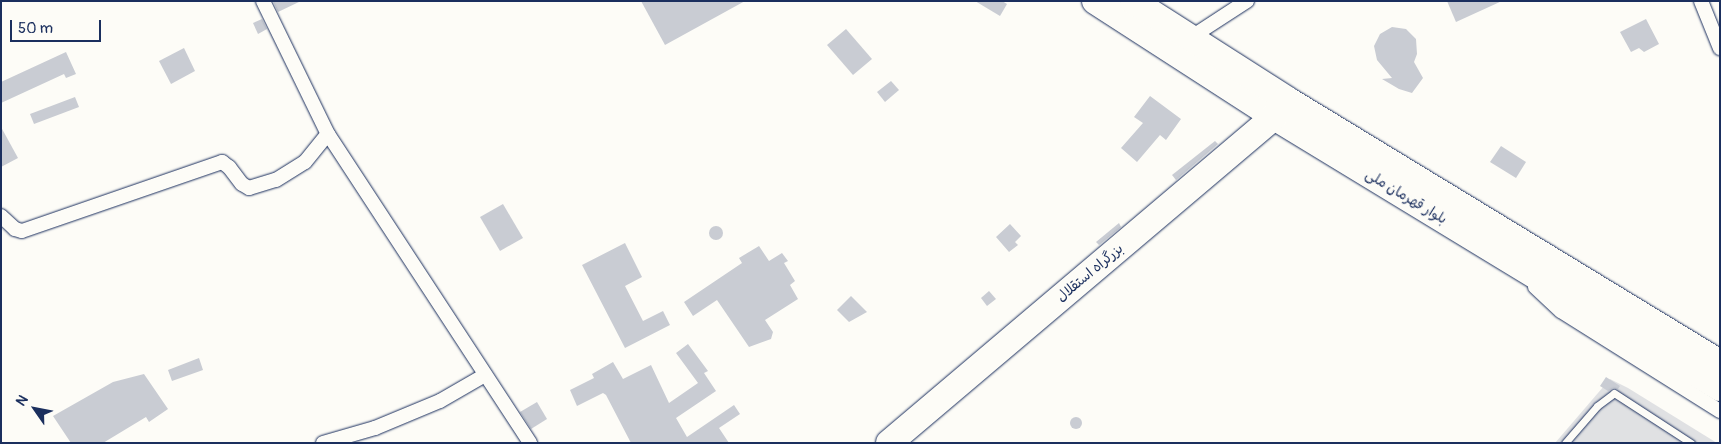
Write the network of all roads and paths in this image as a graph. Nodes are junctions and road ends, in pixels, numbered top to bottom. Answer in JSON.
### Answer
{"nodes":[{"id":1,"x":263,"y":1,"type":"edge"},
{"id":2,"x":1095,"y":1,"type":"edge"},
{"id":3,"x":1133,"y":1,"type":"edge"},
{"id":4,"x":1247,"y":1,"type":"edge"},
{"id":5,"x":1701,"y":1,"type":"edge"},
{"id":6,"x":1190,"y":38,"type":"junction"},
{"id":7,"x":1720,"y":48,"type":"edge"},
{"id":8,"x":1280,"y":108,"type":"junction"},
{"id":9,"x":328,"y":134,"type":"junction"},
{"id":10,"x":1,"y":216,"type":"edge"},
{"id":11,"x":1497,"y":253,"type":"junction"},
{"id":12,"x":1720,"y":363,"type":"edge"},
{"id":13,"x":485,"y":375,"type":"junction"},
{"id":14,"x":1720,"y":388,"type":"edge"},
{"id":15,"x":1720,"y":411,"type":"edge"},
{"id":16,"x":322,"y":443,"type":"edge"},
{"id":17,"x":530,"y":443,"type":"edge"},
{"id":18,"x":889,"y":443,"type":"edge"},
{"id":19,"x":1565,"y":443,"type":"edge"},
{"id":20,"x":1691,"y":443,"type":"edge"}],
"edges":[{"from":1,"to":9,"type":"street"},
{"from":2,"to":8,"type":"highway","name":"بلوار قهرمان ملی"},
{"from":3,"to":6,"type":"highway","name":"بلوار قهرمان ملی"},
{"from":4,"to":6,"type":"street"},
{"from":5,"to":7,"type":"street"},
{"from":6,"to":8,"type":"highway","name":"بلوار قهرمان ملی"},
{"from":8,"to":11,"type":"highway","name":"بلوار قهرمان ملی"},
{"from":8,"to":12,"type":"highway","name":"بلوار قهرمان ملی"},
{"from":8,"to":18,"type":"highway","name":"بزرگراه استقلال"},
{"from":9,"to":10,"type":"street"},
{"from":9,"to":13,"type":"street"},
{"from":11,"to":14,"type":"highway","name":"بلوار قهرمان ملی"},
{"from":11,"to":15,"type":"street"},
{"from":13,"to":16,"type":"street"},
{"from":13,"to":17,"type":"street"},
{"from":19,"to":20,"type":"lane"}]}
